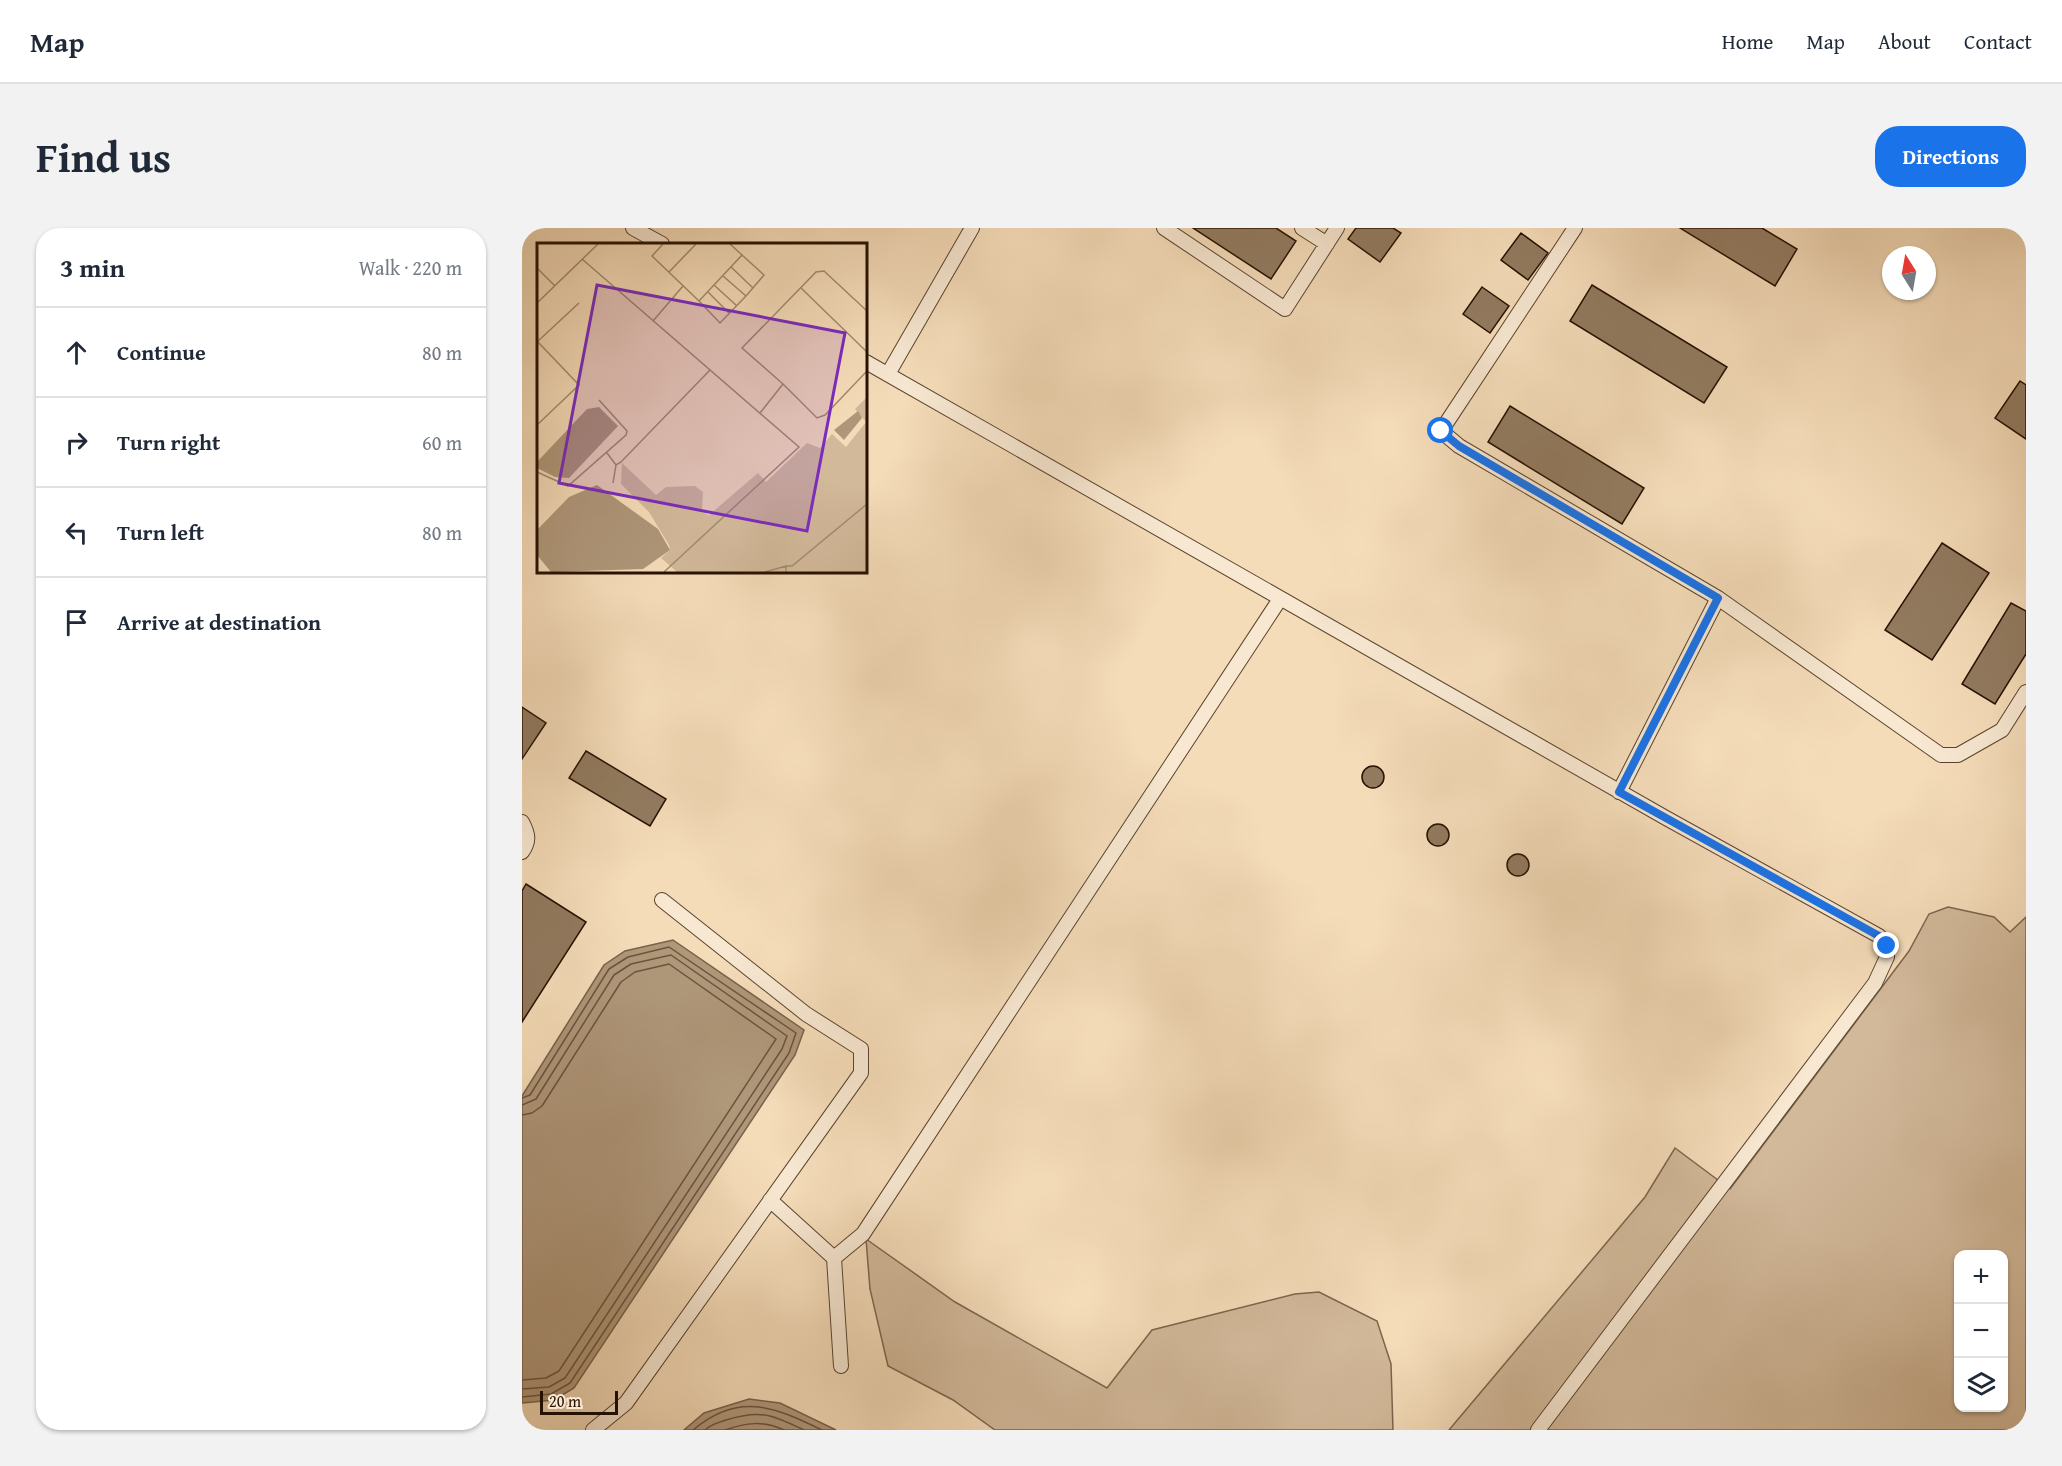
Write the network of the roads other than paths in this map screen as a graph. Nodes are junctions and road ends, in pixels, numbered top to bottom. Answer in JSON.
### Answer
{"nodes":[{"id":1,"x":633,"y":228,"type":"edge"},
{"id":2,"x":972,"y":228,"type":"edge"},
{"id":3,"x":1164,"y":228,"type":"edge"},
{"id":4,"x":1302,"y":228,"type":"edge"},
{"id":5,"x":1337,"y":228,"type":"edge"},
{"id":6,"x":1575,"y":228,"type":"edge"},
{"id":7,"x":660,"y":243,"type":"edge"},
{"id":8,"x":1327,"y":244,"type":"junction"},
{"id":9,"x":867,"y":363,"type":"edge"},
{"id":10,"x":888,"y":374,"type":"junction"},
{"id":11,"x":1718,"y":598,"type":"junction"},
{"id":12,"x":1280,"y":599,"type":"junction"},
{"id":13,"x":2026,"y":692,"type":"edge"},
{"id":14,"x":1619,"y":792,"type":"junction"},
{"id":15,"x":522,"y":822,"type":"edge"},
{"id":16,"x":522,"y":852,"type":"edge"},
{"id":17,"x":662,"y":900,"type":"dead end"},
{"id":18,"x":770,"y":1200,"type":"junction"},
{"id":19,"x":834,"y":1258,"type":"junction"},
{"id":20,"x":841,"y":1366,"type":"dead end"},
{"id":21,"x":593,"y":1430,"type":"edge"},
{"id":22,"x":1538,"y":1430,"type":"edge"}],
"edges":[{"from":1,"to":7,"type":"lane"},
{"from":2,"to":10,"type":"lane"},
{"from":3,"to":8,"type":"lane"},
{"from":4,"to":8,"type":"lane"},
{"from":5,"to":8,"type":"lane"},
{"from":6,"to":11,"type":"lane"},
{"from":9,"to":10,"type":"lane"},
{"from":10,"to":12,"type":"lane"},
{"from":11,"to":13,"type":"lane"},
{"from":11,"to":14,"type":"lane"},
{"from":12,"to":14,"type":"lane"},
{"from":12,"to":19,"type":"lane"},
{"from":14,"to":22,"type":"lane"},
{"from":15,"to":16,"type":"lane"},
{"from":17,"to":18,"type":"lane"},
{"from":18,"to":19,"type":"lane"},
{"from":18,"to":21,"type":"lane"},
{"from":19,"to":20,"type":"lane"}]}
